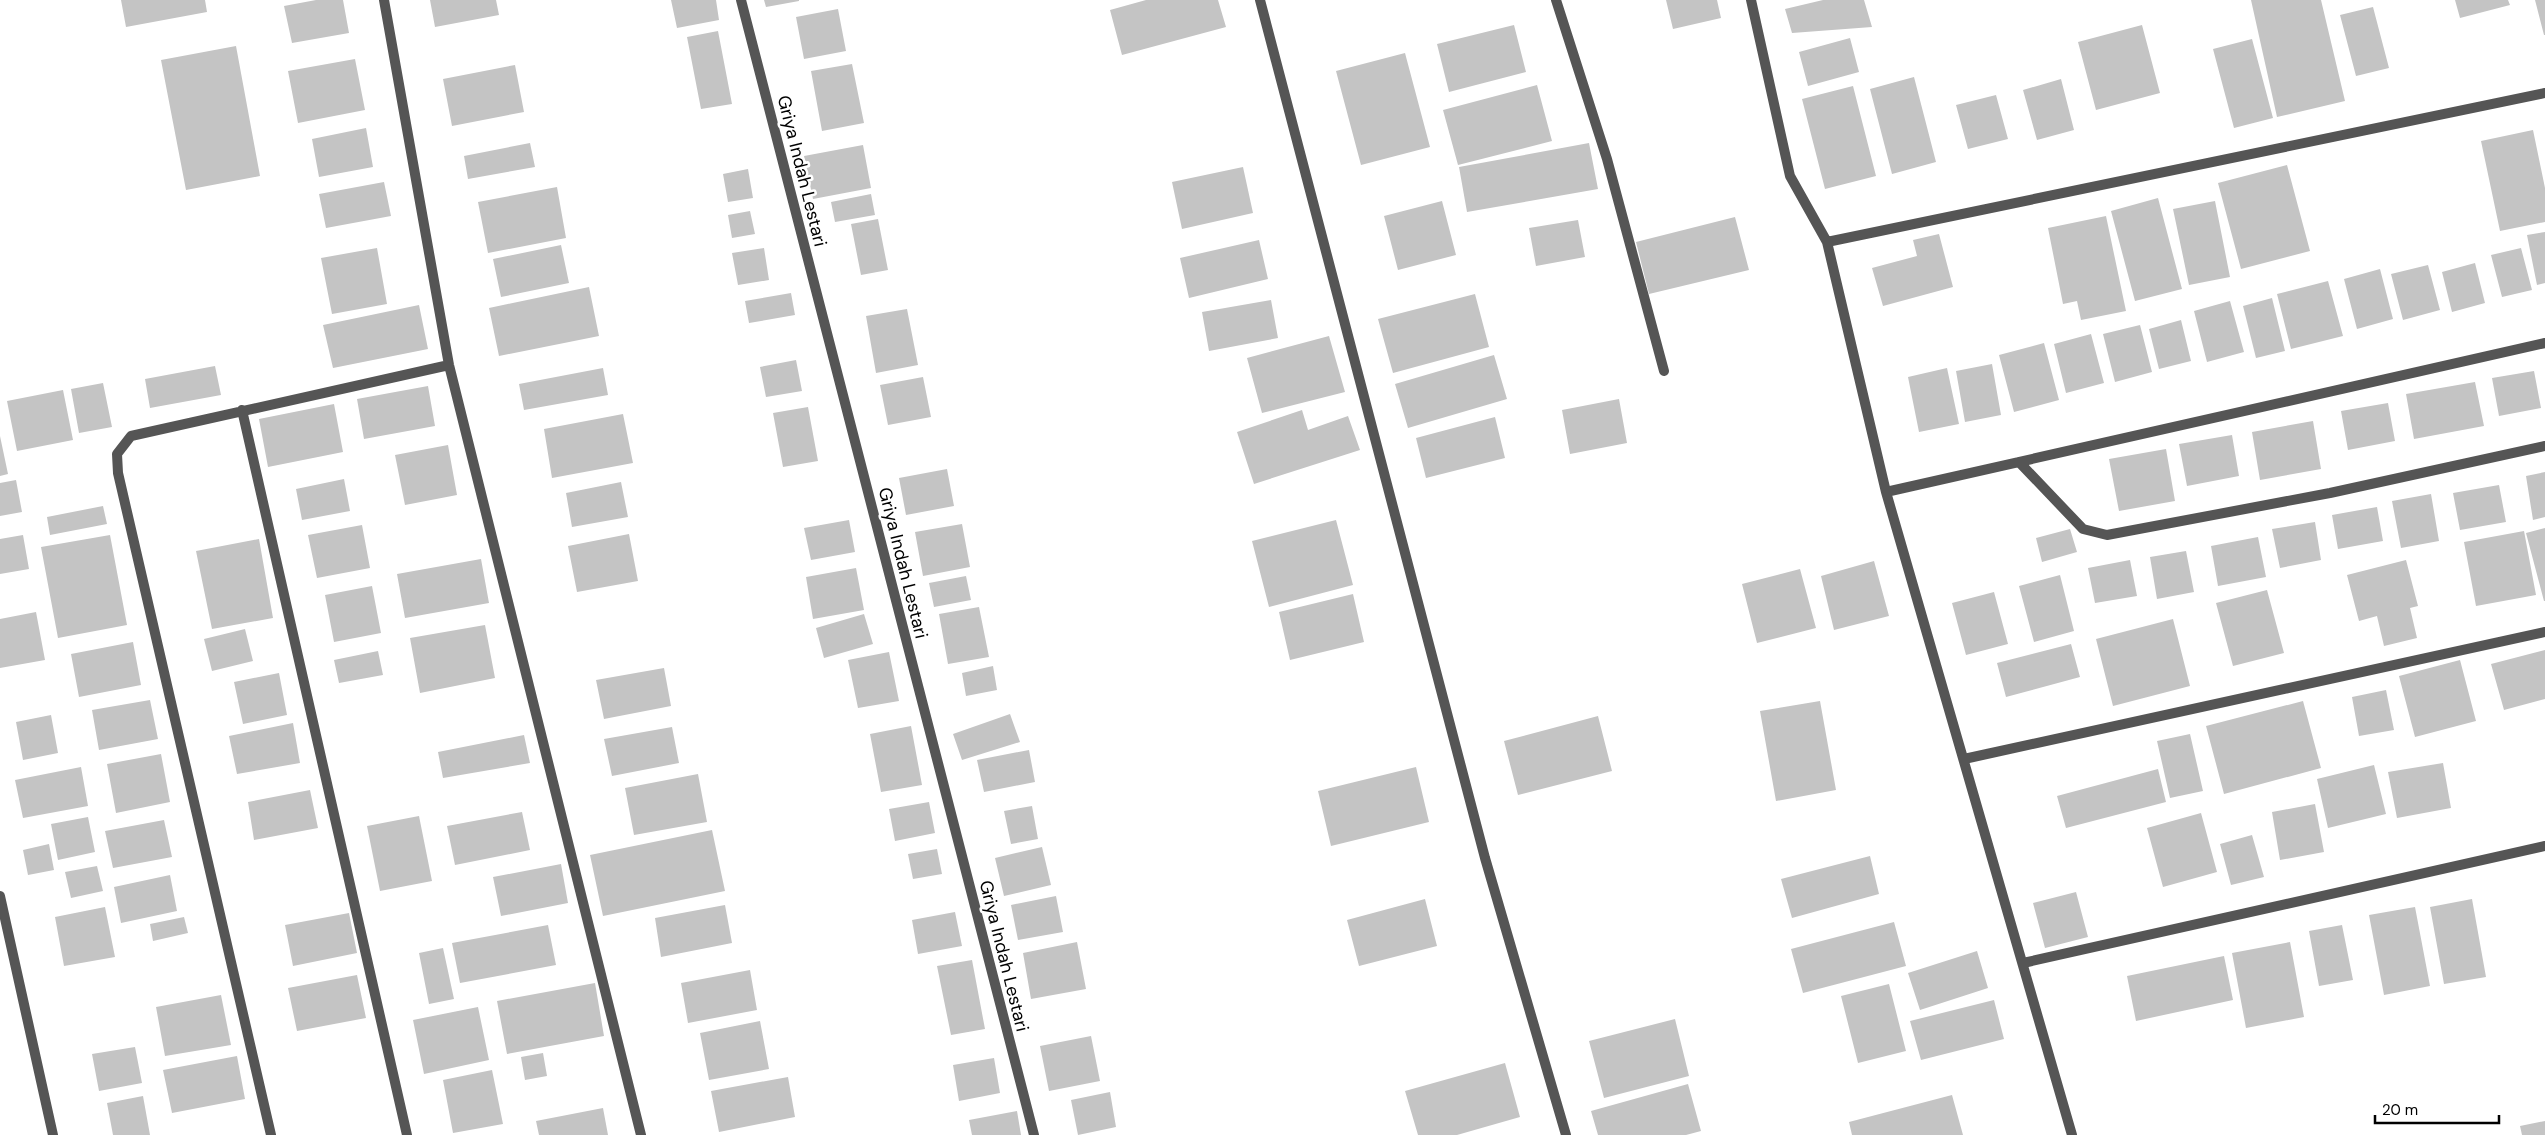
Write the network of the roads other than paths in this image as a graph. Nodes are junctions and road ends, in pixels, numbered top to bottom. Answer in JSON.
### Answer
{"nodes":[{"id":1,"x":384,"y":0,"type":"edge"},
{"id":2,"x":741,"y":0,"type":"edge"},
{"id":3,"x":1260,"y":0,"type":"edge"},
{"id":4,"x":1556,"y":0,"type":"edge"},
{"id":5,"x":1752,"y":0,"type":"edge"},
{"id":6,"x":2545,"y":93,"type":"edge"},
{"id":7,"x":1827,"y":242,"type":"junction"},
{"id":8,"x":2545,"y":343,"type":"edge"},
{"id":9,"x":449,"y":365,"type":"junction"},
{"id":10,"x":1664,"y":370,"type":"dead end"},
{"id":11,"x":242,"y":410,"type":"junction"},
{"id":12,"x":2545,"y":446,"type":"edge"},
{"id":13,"x":2019,"y":462,"type":"junction"},
{"id":14,"x":1886,"y":492,"type":"junction"},
{"id":15,"x":2545,"y":632,"type":"edge"},
{"id":16,"x":1964,"y":759,"type":"junction"},
{"id":17,"x":2545,"y":846,"type":"edge"},
{"id":18,"x":0,"y":896,"type":"edge"},
{"id":19,"x":2023,"y":963,"type":"junction"},
{"id":20,"x":53,"y":1135,"type":"edge"},
{"id":21,"x":271,"y":1135,"type":"edge"},
{"id":22,"x":407,"y":1135,"type":"edge"},
{"id":23,"x":641,"y":1135,"type":"edge"},
{"id":24,"x":1034,"y":1135,"type":"edge"},
{"id":25,"x":1566,"y":1135,"type":"edge"},
{"id":26,"x":2072,"y":1135,"type":"edge"}],
"edges":[{"from":1,"to":9,"type":"street"},
{"from":2,"to":24,"type":"street","name":"Griya Indah Lestari"},
{"from":3,"to":25,"type":"street"},
{"from":4,"to":10,"type":"street"},
{"from":5,"to":7,"type":"street"},
{"from":6,"to":7,"type":"street"},
{"from":7,"to":14,"type":"street"},
{"from":8,"to":13,"type":"street"},
{"from":9,"to":11,"type":"street"},
{"from":9,"to":23,"type":"street"},
{"from":11,"to":21,"type":"street"},
{"from":11,"to":22,"type":"street"},
{"from":12,"to":13,"type":"street"},
{"from":13,"to":14,"type":"street"},
{"from":14,"to":16,"type":"street"},
{"from":15,"to":16,"type":"street"},
{"from":16,"to":19,"type":"street"},
{"from":17,"to":19,"type":"street"},
{"from":18,"to":20,"type":"street"},
{"from":19,"to":26,"type":"street"}]}
